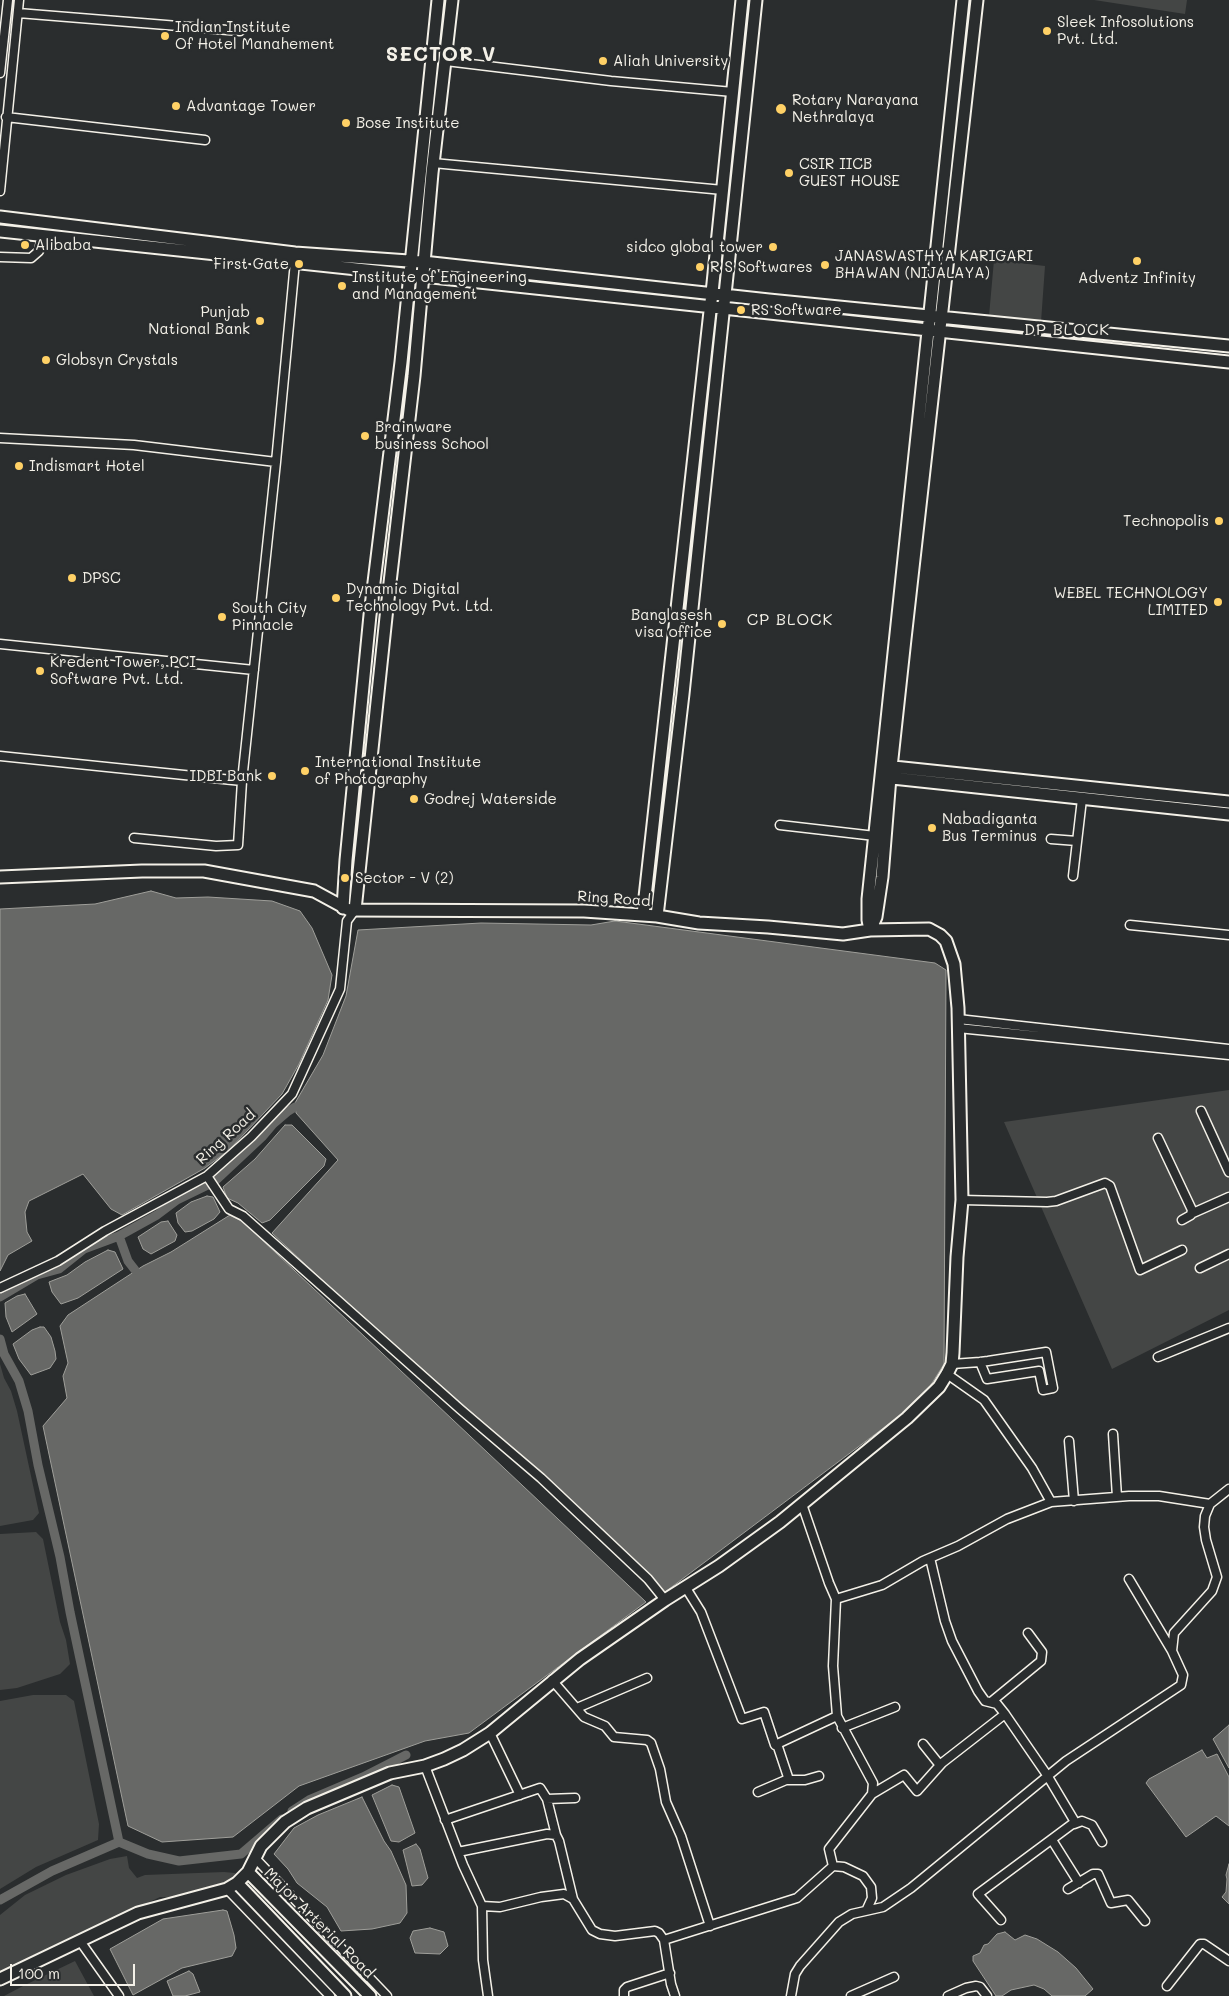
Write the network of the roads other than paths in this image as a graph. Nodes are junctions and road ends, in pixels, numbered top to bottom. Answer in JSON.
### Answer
{"nodes":[{"id":1,"x":8,"y":0,"type":"edge"},
{"id":2,"x":19,"y":0,"type":"edge"},
{"id":3,"x":438,"y":0,"type":"edge"},
{"id":4,"x":452,"y":0,"type":"edge"},
{"id":5,"x":742,"y":0,"type":"edge"},
{"id":6,"x":756,"y":0,"type":"edge"},
{"id":7,"x":963,"y":0,"type":"edge"},
{"id":8,"x":977,"y":0,"type":"edge"},
{"id":9,"x":18,"y":13,"type":"junction"},
{"id":10,"x":240,"y":31,"type":"dead end"},
{"id":11,"x":446,"y":61,"type":"junction"},
{"id":12,"x":735,"y":65,"type":"junction"},
{"id":13,"x":749,"y":68,"type":"junction"},
{"id":14,"x":0,"y":73,"type":"edge"},
{"id":15,"x":429,"y":80,"type":"junction"},
{"id":16,"x":444,"y":82,"type":"junction"},
{"id":17,"x":732,"y":92,"type":"junction"},
{"id":18,"x":4,"y":104,"type":"edge"},
{"id":19,"x":6,"y":117,"type":"junction"},
{"id":20,"x":205,"y":140,"type":"dead end"},
{"id":21,"x":433,"y":163,"type":"junction"},
{"id":22,"x":722,"y":190,"type":"junction"},
{"id":23,"x":0,"y":191,"type":"edge"},
{"id":24,"x":0,"y":217,"type":"edge"},
{"id":25,"x":0,"y":231,"type":"edge"},
{"id":26,"x":42,"y":236,"type":"junction"},
{"id":27,"x":0,"y":256,"type":"edge"},
{"id":28,"x":295,"y":257,"type":"junction"},
{"id":29,"x":410,"y":262,"type":"junction"},
{"id":30,"x":424,"y":262,"type":"junction"},
{"id":31,"x":410,"y":274,"type":"junction"},
{"id":32,"x":423,"y":276,"type":"junction"},
{"id":33,"x":564,"y":278,"type":"junction"},
{"id":34,"x":563,"y":292,"type":"junction"},
{"id":35,"x":712,"y":293,"type":"junction"},
{"id":36,"x":726,"y":295,"type":"junction"},
{"id":37,"x":710,"y":307,"type":"junction"},
{"id":38,"x":724,"y":308,"type":"junction"},
{"id":39,"x":928,"y":316,"type":"junction"},
{"id":40,"x":942,"y":317,"type":"junction"},
{"id":41,"x":927,"y":329,"type":"junction"},
{"id":42,"x":941,"y":330,"type":"junction"},
{"id":43,"x":1229,"y":346,"type":"edge"},
{"id":44,"x":1229,"y":362,"type":"edge"},
{"id":45,"x":0,"y":438,"type":"edge"},
{"id":46,"x":921,"y":442,"type":"junction"},
{"id":47,"x":276,"y":462,"type":"junction"},
{"id":48,"x":368,"y":641,"type":"junction"},
{"id":49,"x":383,"y":643,"type":"junction"},
{"id":50,"x":0,"y":644,"type":"edge"},
{"id":51,"x":254,"y":670,"type":"junction"},
{"id":52,"x":662,"y":750,"type":"junction"},
{"id":53,"x":676,"y":752,"type":"junction"},
{"id":54,"x":0,"y":756,"type":"edge"},
{"id":55,"x":886,"y":772,"type":"junction"},
{"id":56,"x":242,"y":781,"type":"junction"},
{"id":57,"x":1111,"y":795,"type":"junction"},
{"id":58,"x":1082,"y":799,"type":"junction"},
{"id":59,"x":1229,"y":802,"type":"edge"},
{"id":60,"x":1206,"y":806,"type":"junction"},
{"id":61,"x":1229,"y":814,"type":"edge"},
{"id":62,"x":655,"y":819,"type":"junction"},
{"id":63,"x":668,"y":819,"type":"junction"},
{"id":64,"x":780,"y":825,"type":"dead end"},
{"id":65,"x":875,"y":836,"type":"junction"},
{"id":66,"x":134,"y":838,"type":"dead end"},
{"id":67,"x":1051,"y":839,"type":"dead end"},
{"id":68,"x":1076,"y":841,"type":"junction"},
{"id":69,"x":0,"y":876,"type":"edge"},
{"id":70,"x":1073,"y":876,"type":"dead end"},
{"id":71,"x":349,"y":909,"type":"junction"},
{"id":72,"x":643,"y":915,"type":"junction"},
{"id":73,"x":657,"y":916,"type":"junction"},
{"id":74,"x":1130,"y":925,"type":"dead end"},
{"id":75,"x":876,"y":930,"type":"junction"},
{"id":76,"x":1229,"y":935,"type":"edge"},
{"id":77,"x":958,"y":1023,"type":"junction"},
{"id":78,"x":1229,"y":1049,"type":"edge"},
{"id":79,"x":1229,"y":1056,"type":"edge"},
{"id":80,"x":1201,"y":1111,"type":"dead end"},
{"id":81,"x":1158,"y":1138,"type":"dead end"},
{"id":82,"x":1229,"y":1172,"type":"edge"},
{"id":83,"x":208,"y":1178,"type":"junction"},
{"id":84,"x":1229,"y":1197,"type":"edge"},
{"id":85,"x":962,"y":1200,"type":"junction"},
{"id":86,"x":1193,"y":1214,"type":"junction"},
{"id":87,"x":1182,"y":1220,"type":"dead end"},
{"id":88,"x":1182,"y":1250,"type":"dead end"},
{"id":89,"x":1229,"y":1254,"type":"edge"},
{"id":90,"x":1200,"y":1268,"type":"dead end"},
{"id":91,"x":0,"y":1288,"type":"edge"},
{"id":92,"x":1229,"y":1328,"type":"edge"},
{"id":93,"x":1158,"y":1357,"type":"dead end"},
{"id":94,"x":980,"y":1362,"type":"junction"},
{"id":95,"x":949,"y":1369,"type":"junction"},
{"id":96,"x":1113,"y":1434,"type":"dead end"},
{"id":97,"x":1069,"y":1441,"type":"dead end"},
{"id":98,"x":1229,"y":1490,"type":"edge"},
{"id":99,"x":1118,"y":1497,"type":"junction"},
{"id":100,"x":1074,"y":1501,"type":"junction"},
{"id":101,"x":1051,"y":1502,"type":"junction"},
{"id":102,"x":802,"y":1504,"type":"junction"},
{"id":103,"x":1210,"y":1504,"type":"junction"},
{"id":104,"x":930,"y":1558,"type":"junction"},
{"id":105,"x":1129,"y":1579,"type":"dead end"},
{"id":106,"x":686,"y":1588,"type":"junction"},
{"id":107,"x":836,"y":1598,"type":"junction"},
{"id":108,"x":665,"y":1600,"type":"junction"},
{"id":109,"x":1028,"y":1633,"type":"dead end"},
{"id":110,"x":1172,"y":1651,"type":"junction"},
{"id":111,"x":647,"y":1678,"type":"dead end"},
{"id":112,"x":552,"y":1680,"type":"junction"},
{"id":113,"x":991,"y":1702,"type":"junction"},
{"id":114,"x":896,"y":1707,"type":"dead end"},
{"id":115,"x":577,"y":1708,"type":"junction"},
{"id":116,"x":1005,"y":1714,"type":"junction"},
{"id":117,"x":837,"y":1716,"type":"junction"},
{"id":118,"x":842,"y":1728,"type":"junction"},
{"id":119,"x":490,"y":1733,"type":"junction"},
{"id":120,"x":777,"y":1744,"type":"junction"},
{"id":121,"x":923,"y":1744,"type":"dead end"},
{"id":122,"x":942,"y":1764,"type":"junction"},
{"id":123,"x":425,"y":1766,"type":"junction"},
{"id":124,"x":1047,"y":1775,"type":"junction"},
{"id":125,"x":819,"y":1776,"type":"dead end"},
{"id":126,"x":786,"y":1780,"type":"junction"},
{"id":127,"x":758,"y":1792,"type":"dead end"},
{"id":128,"x":872,"y":1794,"type":"junction"},
{"id":129,"x":520,"y":1795,"type":"junction"},
{"id":130,"x":575,"y":1798,"type":"dead end"},
{"id":131,"x":547,"y":1799,"type":"junction"},
{"id":132,"x":445,"y":1820,"type":"junction"},
{"id":133,"x":1074,"y":1824,"type":"junction"},
{"id":134,"x":556,"y":1835,"type":"junction"},
{"id":135,"x":1052,"y":1840,"type":"junction"},
{"id":136,"x":1102,"y":1842,"type":"dead end"},
{"id":137,"x":458,"y":1852,"type":"junction"},
{"id":138,"x":256,"y":1858,"type":"junction"},
{"id":139,"x":833,"y":1866,"type":"junction"},
{"id":140,"x":248,"y":1872,"type":"junction"},
{"id":141,"x":1079,"y":1883,"type":"junction"},
{"id":142,"x":232,"y":1886,"type":"junction"},
{"id":143,"x":1068,"y":1889,"type":"dead end"},
{"id":144,"x":573,"y":1899,"type":"junction"},
{"id":145,"x":482,"y":1906,"type":"junction"},
{"id":146,"x":867,"y":1909,"type":"junction"},
{"id":147,"x":1001,"y":1920,"type":"dead end"},
{"id":148,"x":1145,"y":1921,"type":"dead end"},
{"id":149,"x":710,"y":1926,"type":"junction"},
{"id":150,"x":664,"y":1940,"type":"junction"},
{"id":151,"x":80,"y":1941,"type":"junction"},
{"id":152,"x":1229,"y":1961,"type":"edge"},
{"id":153,"x":670,"y":1973,"type":"junction"},
{"id":154,"x":894,"y":1977,"type":"dead end"},
{"id":155,"x":0,"y":1979,"type":"edge"},
{"id":156,"x":1167,"y":1986,"type":"dead end"},
{"id":157,"x":119,"y":1996,"type":"edge"},
{"id":158,"x":330,"y":1996,"type":"edge"},
{"id":159,"x":345,"y":1996,"type":"edge"},
{"id":160,"x":370,"y":1996,"type":"edge"},
{"id":161,"x":387,"y":1996,"type":"edge"},
{"id":162,"x":488,"y":1996,"type":"edge"},
{"id":163,"x":624,"y":1996,"type":"edge"},
{"id":164,"x":675,"y":1996,"type":"edge"},
{"id":165,"x":791,"y":1996,"type":"edge"},
{"id":166,"x":851,"y":1996,"type":"edge"},
{"id":167,"x":948,"y":1996,"type":"edge"},
{"id":168,"x":987,"y":1996,"type":"edge"}],
"edges":[{"from":1,"to":14,"type":"street"},
{"from":2,"to":9,"type":"street"},
{"from":3,"to":15,"type":"street"},
{"from":4,"to":11,"type":"street"},
{"from":5,"to":12,"type":"street"},
{"from":6,"to":13,"type":"street"},
{"from":7,"to":39,"type":"street"},
{"from":8,"to":40,"type":"street"},
{"from":9,"to":10,"type":"street"},
{"from":9,"to":18,"type":"street"},
{"from":11,"to":16,"type":"street"},
{"from":11,"to":17,"type":"street"},
{"from":12,"to":13,"type":"street"},
{"from":12,"to":17,"type":"street"},
{"from":13,"to":36,"type":"street"},
{"from":15,"to":16,"type":"street"},
{"from":15,"to":29,"type":"street"},
{"from":16,"to":21,"type":"street"},
{"from":17,"to":22,"type":"street"},
{"from":18,"to":19,"type":"street"},
{"from":19,"to":20,"type":"street"},
{"from":19,"to":23,"type":"street"},
{"from":21,"to":22,"type":"street"},
{"from":21,"to":30,"type":"street"},
{"from":22,"to":35,"type":"street"},
{"from":24,"to":28,"type":"street"},
{"from":25,"to":26,"type":"street"},
{"from":26,"to":27,"type":"street"},
{"from":26,"to":28,"type":"street"},
{"from":28,"to":29,"type":"street"},
{"from":28,"to":31,"type":"street"},
{"from":28,"to":47,"type":"street"},
{"from":29,"to":30,"type":"street"},
{"from":29,"to":31,"type":"street"},
{"from":30,"to":32,"type":"street"},
{"from":30,"to":33,"type":"street"},
{"from":31,"to":32,"type":"street"},
{"from":31,"to":48,"type":"street"},
{"from":32,"to":34,"type":"street"},
{"from":32,"to":49,"type":"street"},
{"from":33,"to":34,"type":"street"},
{"from":33,"to":35,"type":"street"},
{"from":34,"to":37,"type":"street"},
{"from":35,"to":36,"type":"street"},
{"from":35,"to":37,"type":"street"},
{"from":36,"to":38,"type":"street"},
{"from":36,"to":39,"type":"street"},
{"from":37,"to":38,"type":"street"},
{"from":37,"to":52,"type":"street"},
{"from":38,"to":41,"type":"street"},
{"from":38,"to":53,"type":"street"},
{"from":39,"to":40,"type":"street"},
{"from":39,"to":41,"type":"street"},
{"from":40,"to":42,"type":"street"},
{"from":40,"to":43,"type":"street"},
{"from":41,"to":42,"type":"street"},
{"from":41,"to":46,"type":"street"},
{"from":42,"to":44,"type":"street"},
{"from":42,"to":46,"type":"street"},
{"from":45,"to":47,"type":"street"},
{"from":46,"to":55,"type":"street"},
{"from":47,"to":51,"type":"street"},
{"from":48,"to":49,"type":"street"},
{"from":48,"to":71,"type":"street"},
{"from":49,"to":71,"type":"street"},
{"from":50,"to":51,"type":"street"},
{"from":51,"to":56,"type":"street"},
{"from":52,"to":53,"type":"street"},
{"from":52,"to":62,"type":"street"},
{"from":53,"to":63,"type":"street"},
{"from":54,"to":56,"type":"street"},
{"from":55,"to":57,"type":"street"},
{"from":55,"to":58,"type":"street"},
{"from":55,"to":65,"type":"street"},
{"from":55,"to":75,"type":"street"},
{"from":56,"to":66,"type":"street"},
{"from":57,"to":58,"type":"street"},
{"from":57,"to":60,"type":"street"},
{"from":58,"to":68,"type":"street"},
{"from":59,"to":60,"type":"street"},
{"from":60,"to":61,"type":"street"},
{"from":62,"to":63,"type":"street"},
{"from":62,"to":72,"type":"street"},
{"from":63,"to":73,"type":"street"},
{"from":64,"to":65,"type":"street"},
{"from":65,"to":75,"type":"street"},
{"from":67,"to":68,"type":"street"},
{"from":68,"to":70,"type":"street"},
{"from":69,"to":71,"type":"street"},
{"from":71,"to":72,"type":"street","name":"Ring Road"},
{"from":71,"to":83,"type":"street","name":"Ring Road"},
{"from":72,"to":73,"type":"street","name":"Ring Road"},
{"from":73,"to":75,"type":"street","name":"Ring Road"},
{"from":74,"to":76,"type":"street"},
{"from":75,"to":77,"type":"street","name":"Ring Road"},
{"from":77,"to":78,"type":"street"},
{"from":77,"to":79,"type":"street"},
{"from":77,"to":85,"type":"street"},
{"from":80,"to":82,"type":"street"},
{"from":81,"to":86,"type":"street"},
{"from":83,"to":91,"type":"street","name":"Ring Road"},
{"from":83,"to":108,"type":"street"},
{"from":84,"to":86,"type":"street"},
{"from":85,"to":88,"type":"street"},
{"from":85,"to":95,"type":"street"},
{"from":86,"to":87,"type":"street"},
{"from":89,"to":90,"type":"street"},
{"from":92,"to":93,"type":"street"},
{"from":94,"to":94,"type":"street"},
{"from":94,"to":95,"type":"street"},
{"from":95,"to":101,"type":"street"},
{"from":95,"to":102,"type":"street"},
{"from":96,"to":99,"type":"street"},
{"from":97,"to":100,"type":"street"},
{"from":98,"to":103,"type":"street"},
{"from":99,"to":100,"type":"street"},
{"from":99,"to":103,"type":"street"},
{"from":100,"to":101,"type":"street"},
{"from":101,"to":104,"type":"street"},
{"from":102,"to":106,"type":"street"},
{"from":102,"to":107,"type":"street"},
{"from":103,"to":110,"type":"street"},
{"from":104,"to":107,"type":"street"},
{"from":104,"to":113,"type":"street"},
{"from":105,"to":110,"type":"street"},
{"from":106,"to":108,"type":"street"},
{"from":106,"to":120,"type":"street"},
{"from":107,"to":117,"type":"street"},
{"from":108,"to":112,"type":"street"},
{"from":109,"to":113,"type":"street"},
{"from":110,"to":124,"type":"street"},
{"from":111,"to":115,"type":"street"},
{"from":112,"to":115,"type":"street"},
{"from":112,"to":119,"type":"street"},
{"from":113,"to":116,"type":"street"},
{"from":114,"to":118,"type":"street"},
{"from":115,"to":149,"type":"street"},
{"from":116,"to":122,"type":"street"},
{"from":116,"to":124,"type":"street"},
{"from":117,"to":118,"type":"street"},
{"from":117,"to":120,"type":"street"},
{"from":118,"to":128,"type":"street"},
{"from":119,"to":123,"type":"street"},
{"from":119,"to":129,"type":"street"},
{"from":120,"to":126,"type":"street"},
{"from":121,"to":122,"type":"street"},
{"from":122,"to":128,"type":"street"},
{"from":123,"to":132,"type":"street"},
{"from":123,"to":138,"type":"street"},
{"from":124,"to":133,"type":"street"},
{"from":124,"to":146,"type":"street"},
{"from":125,"to":126,"type":"street"},
{"from":126,"to":127,"type":"street"},
{"from":128,"to":139,"type":"street"},
{"from":129,"to":131,"type":"street"},
{"from":129,"to":132,"type":"street"},
{"from":130,"to":131,"type":"street"},
{"from":131,"to":134,"type":"street"},
{"from":132,"to":137,"type":"street"},
{"from":133,"to":135,"type":"street"},
{"from":133,"to":136,"type":"street"},
{"from":134,"to":137,"type":"street"},
{"from":134,"to":144,"type":"street"},
{"from":135,"to":141,"type":"street"},
{"from":135,"to":147,"type":"street"},
{"from":137,"to":145,"type":"street"},
{"from":138,"to":140,"type":"street"},
{"from":138,"to":161,"type":"street"},
{"from":139,"to":146,"type":"street"},
{"from":139,"to":149,"type":"street"},
{"from":140,"to":142,"type":"street"},
{"from":140,"to":160,"type":"street","name":"Major Arterial Road"},
{"from":141,"to":143,"type":"street"},
{"from":141,"to":148,"type":"street"},
{"from":142,"to":151,"type":"street"},
{"from":142,"to":158,"type":"street"},
{"from":142,"to":159,"type":"street","name":"Major Arterial Road"},
{"from":144,"to":145,"type":"street"},
{"from":144,"to":150,"type":"street"},
{"from":145,"to":162,"type":"street"},
{"from":146,"to":165,"type":"street"},
{"from":149,"to":150,"type":"street"},
{"from":150,"to":153,"type":"street"},
{"from":151,"to":155,"type":"street"},
{"from":151,"to":157,"type":"street"},
{"from":152,"to":156,"type":"street"},
{"from":153,"to":163,"type":"street"},
{"from":153,"to":164,"type":"street"},
{"from":154,"to":166,"type":"street"},
{"from":167,"to":168,"type":"street"}]}
